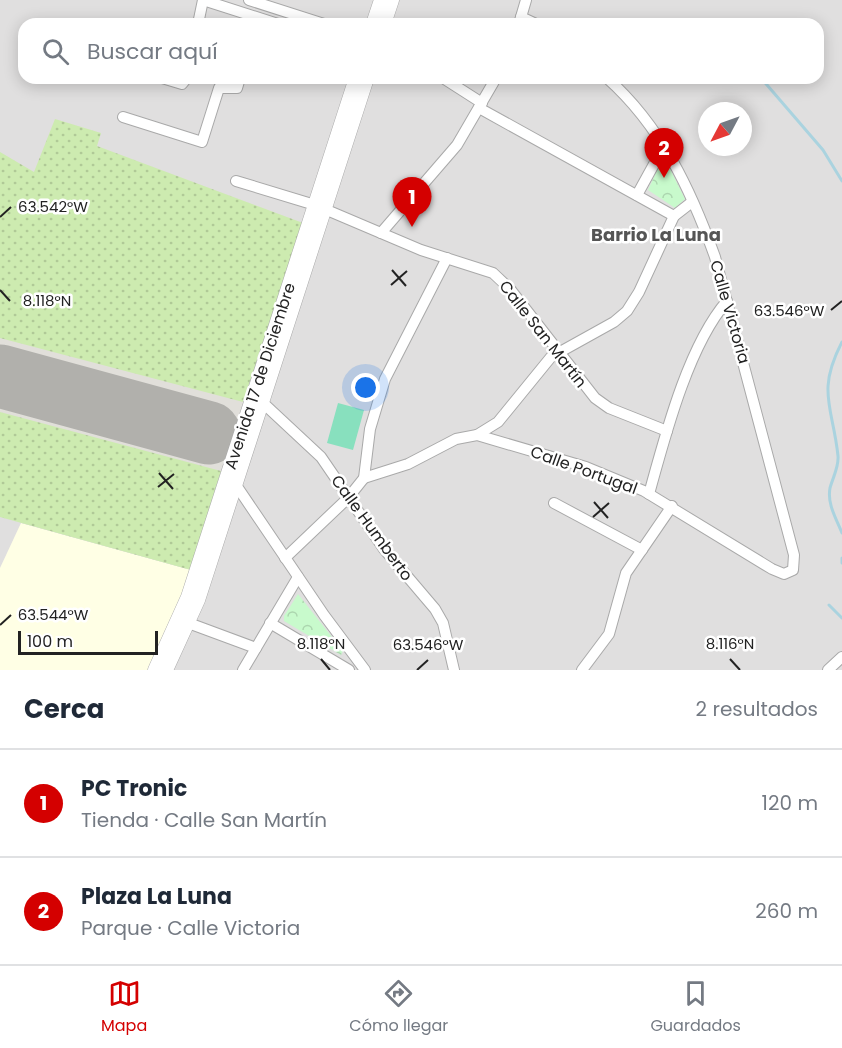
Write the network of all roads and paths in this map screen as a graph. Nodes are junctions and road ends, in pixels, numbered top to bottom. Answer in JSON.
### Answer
{"nodes":[{"id":1,"x":203,"y":0,"type":"edge"},
{"id":2,"x":248,"y":0,"type":"edge"},
{"id":3,"x":381,"y":0,"type":"edge"},
{"id":4,"x":392,"y":0,"type":"edge"},
{"id":5,"x":526,"y":0,"type":"edge"},
{"id":6,"x":243,"y":13,"type":"junction"},
{"id":7,"x":199,"y":18,"type":"edge"},
{"id":8,"x":252,"y":18,"type":"edge"},
{"id":9,"x":305,"y":18,"type":"edge"},
{"id":10,"x":375,"y":18,"type":"edge"},
{"id":11,"x":386,"y":18,"type":"edge"},
{"id":12,"x":521,"y":18,"type":"edge"},
{"id":13,"x":238,"y":84,"type":"edge"},
{"id":14,"x":354,"y":84,"type":"edge"},
{"id":15,"x":365,"y":84,"type":"edge"},
{"id":16,"x":450,"y":84,"type":"edge"},
{"id":17,"x":493,"y":84,"type":"edge"},
{"id":18,"x":613,"y":84,"type":"edge"},
{"id":19,"x":481,"y":106,"type":"junction"},
{"id":20,"x":123,"y":117,"type":"dead end"},
{"id":21,"x":664,"y":146,"type":"junction"},
{"id":22,"x":236,"y":181,"type":"dead end"},
{"id":23,"x":637,"y":195,"type":"junction"},
{"id":24,"x":692,"y":202,"type":"junction"},
{"id":25,"x":320,"y":207,"type":"junction"},
{"id":26,"x":674,"y":216,"type":"junction"},
{"id":27,"x":381,"y":233,"type":"junction"},
{"id":28,"x":447,"y":258,"type":"junction"},
{"id":29,"x":727,"y":301,"type":"junction"},
{"id":30,"x":558,"y":352,"type":"junction"},
{"id":31,"x":262,"y":402,"type":"junction"},
{"id":32,"x":667,"y":431,"type":"junction"},
{"id":33,"x":477,"y":435,"type":"junction"},
{"id":34,"x":364,"y":478,"type":"junction"},
{"id":35,"x":236,"y":485,"type":"junction"},
{"id":36,"x":649,"y":494,"type":"junction"},
{"id":37,"x":348,"y":498,"type":"junction"},
{"id":38,"x":554,"y":503,"type":"dead end"},
{"id":39,"x":672,"y":506,"type":"junction"},
{"id":40,"x":642,"y":550,"type":"junction"},
{"id":41,"x":285,"y":558,"type":"junction"},
{"id":42,"x":792,"y":572,"type":"joint"},
{"id":43,"x":298,"y":577,"type":"junction"},
{"id":44,"x":184,"y":621,"type":"junction"},
{"id":45,"x":270,"y":623,"type":"junction"},
{"id":46,"x":256,"y":648,"type":"junction"},
{"id":47,"x":842,"y":657,"type":"edge"},
{"id":48,"x":334,"y":666,"type":"edge"},
{"id":49,"x":155,"y":670,"type":"edge"},
{"id":50,"x":166,"y":670,"type":"edge"},
{"id":51,"x":243,"y":670,"type":"edge"},
{"id":52,"x":349,"y":670,"type":"edge"},
{"id":53,"x":365,"y":670,"type":"edge"},
{"id":54,"x":454,"y":670,"type":"edge"},
{"id":55,"x":582,"y":670,"type":"edge"},
{"id":56,"x":828,"y":670,"type":"edge"}],
"edges":[{"from":1,"to":6,"type":"street"},
{"from":1,"to":7,"type":"street"},
{"from":2,"to":6,"type":"street"},
{"from":2,"to":9,"type":"street"},
{"from":3,"to":10,"type":"street"},
{"from":4,"to":11,"type":"street"},
{"from":5,"to":12,"type":"street"},
{"from":6,"to":8,"type":"street"},
{"from":13,"to":20,"type":"street"},
{"from":14,"to":25,"type":"street","name":"Avenida 17 de Diciembre"},
{"from":15,"to":25,"type":"street","name":"Avenida 17 de Diciembre"},
{"from":16,"to":19,"type":"street"},
{"from":17,"to":19,"type":"street"},
{"from":18,"to":21,"type":"street","name":"Calle Victoria"},
{"from":19,"to":23,"type":"street"},
{"from":19,"to":27,"type":"street"},
{"from":21,"to":23,"type":"street"},
{"from":21,"to":24,"type":"street","name":"Calle Victoria"},
{"from":22,"to":25,"type":"street","name":"Calle San Martín"},
{"from":23,"to":26,"type":"street"},
{"from":24,"to":26,"type":"street"},
{"from":24,"to":29,"type":"street","name":"Calle Victoria"},
{"from":25,"to":27,"type":"street","name":"Calle San Martín"},
{"from":25,"to":31,"type":"street","name":"Avenida 17 de Diciembre"},
{"from":25,"to":44,"type":"street","name":"Avenida 17 de Diciembre"},
{"from":26,"to":30,"type":"street"},
{"from":27,"to":28,"type":"street","name":"Calle San Martín"},
{"from":28,"to":30,"type":"street","name":"Calle San Martín"},
{"from":28,"to":34,"type":"street"},
{"from":29,"to":32,"type":"street"},
{"from":29,"to":42,"type":"street","name":"Calle Victoria"},
{"from":30,"to":32,"type":"street","name":"Calle San Martín"},
{"from":30,"to":33,"type":"street"},
{"from":31,"to":35,"type":"street","name":"Avenida 17 de Diciembre"},
{"from":31,"to":37,"type":"street","name":"Calle Humberto"},
{"from":32,"to":36,"type":"street"},
{"from":33,"to":34,"type":"street"},
{"from":33,"to":36,"type":"street","name":"Calle Portugal"},
{"from":34,"to":37,"type":"street"},
{"from":35,"to":41,"type":"street"},
{"from":35,"to":44,"type":"street","name":"Avenida 17 de Diciembre"},
{"from":36,"to":39,"type":"street","name":"Calle Portugal"},
{"from":37,"to":41,"type":"street"},
{"from":37,"to":54,"type":"street","name":"Calle Humberto"},
{"from":38,"to":40,"type":"street"},
{"from":39,"to":40,"type":"street"},
{"from":39,"to":42,"type":"street","name":"Calle Portugal"},
{"from":40,"to":55,"type":"street"},
{"from":41,"to":43,"type":"street"},
{"from":43,"to":45,"type":"street"},
{"from":43,"to":53,"type":"street"},
{"from":44,"to":46,"type":"street"},
{"from":44,"to":49,"type":"street","name":"Avenida 17 de Diciembre"},
{"from":44,"to":50,"type":"street","name":"Avenida 17 de Diciembre"},
{"from":45,"to":46,"type":"street"},
{"from":45,"to":48,"type":"street"},
{"from":46,"to":51,"type":"street"},
{"from":47,"to":56,"type":"street"},
{"from":48,"to":52,"type":"street"}]}
